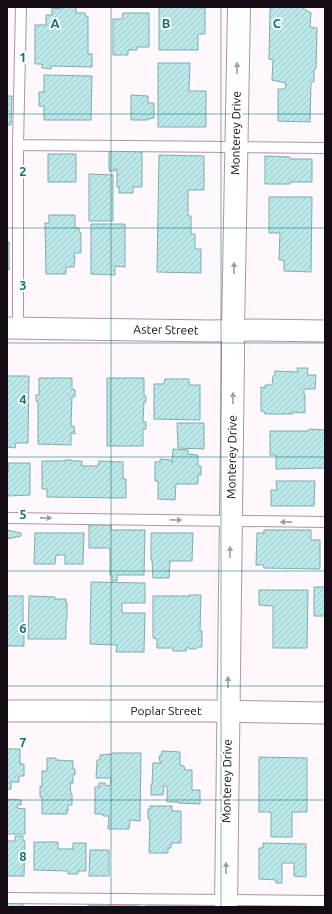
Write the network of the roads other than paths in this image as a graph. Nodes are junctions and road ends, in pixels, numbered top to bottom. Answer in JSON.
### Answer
{"nodes":[{"id":1,"x":21,"y":7,"type":"edge"},
{"id":2,"x":239,"y":7,"type":"edge"},
{"id":3,"x":18,"y":145,"type":"junction"},
{"id":4,"x":235,"y":147,"type":"junction"},
{"id":5,"x":325,"y":148,"type":"edge"},
{"id":6,"x":13,"y":328,"type":"edge"},
{"id":7,"x":233,"y":330,"type":"junction"},
{"id":8,"x":325,"y":331,"type":"edge"},
{"id":9,"x":7,"y":518,"type":"edge"},
{"id":10,"x":231,"y":521,"type":"junction"},
{"id":11,"x":325,"y":522,"type":"edge"},
{"id":12,"x":7,"y":711,"type":"edge"},
{"id":13,"x":228,"y":712,"type":"junction"},
{"id":14,"x":325,"y":713,"type":"edge"},
{"id":15,"x":7,"y":898,"type":"edge"},
{"id":16,"x":325,"y":901,"type":"edge"},
{"id":17,"x":226,"y":903,"type":"edge"}],
"edges":[{"from":1,"to":3,"type":"lane"},
{"from":4,"to":2,"type":"street","name":"Monterey Drive","one_way":true},
{"from":3,"to":4,"type":"lane"},
{"from":3,"to":6,"type":"lane"},
{"from":4,"to":5,"type":"lane"},
{"from":7,"to":4,"type":"street","name":"Monterey Drive","one_way":true},
{"from":6,"to":7,"type":"street","name":"Aster Street"},
{"from":7,"to":8,"type":"street","name":"Aster Street"},
{"from":10,"to":7,"type":"street","name":"Monterey Drive","one_way":true},
{"from":9,"to":10,"type":"lane","one_way":true},
{"from":11,"to":10,"type":"lane","one_way":true},
{"from":13,"to":10,"type":"street","name":"Monterey Drive","one_way":true},
{"from":12,"to":13,"type":"street","name":"Poplar Street"},
{"from":13,"to":14,"type":"street","name":"Poplar Street"},
{"from":17,"to":13,"type":"street","name":"Monterey Drive","one_way":true},
{"from":15,"to":17,"type":"lane"},
{"from":16,"to":17,"type":"lane"}]}
